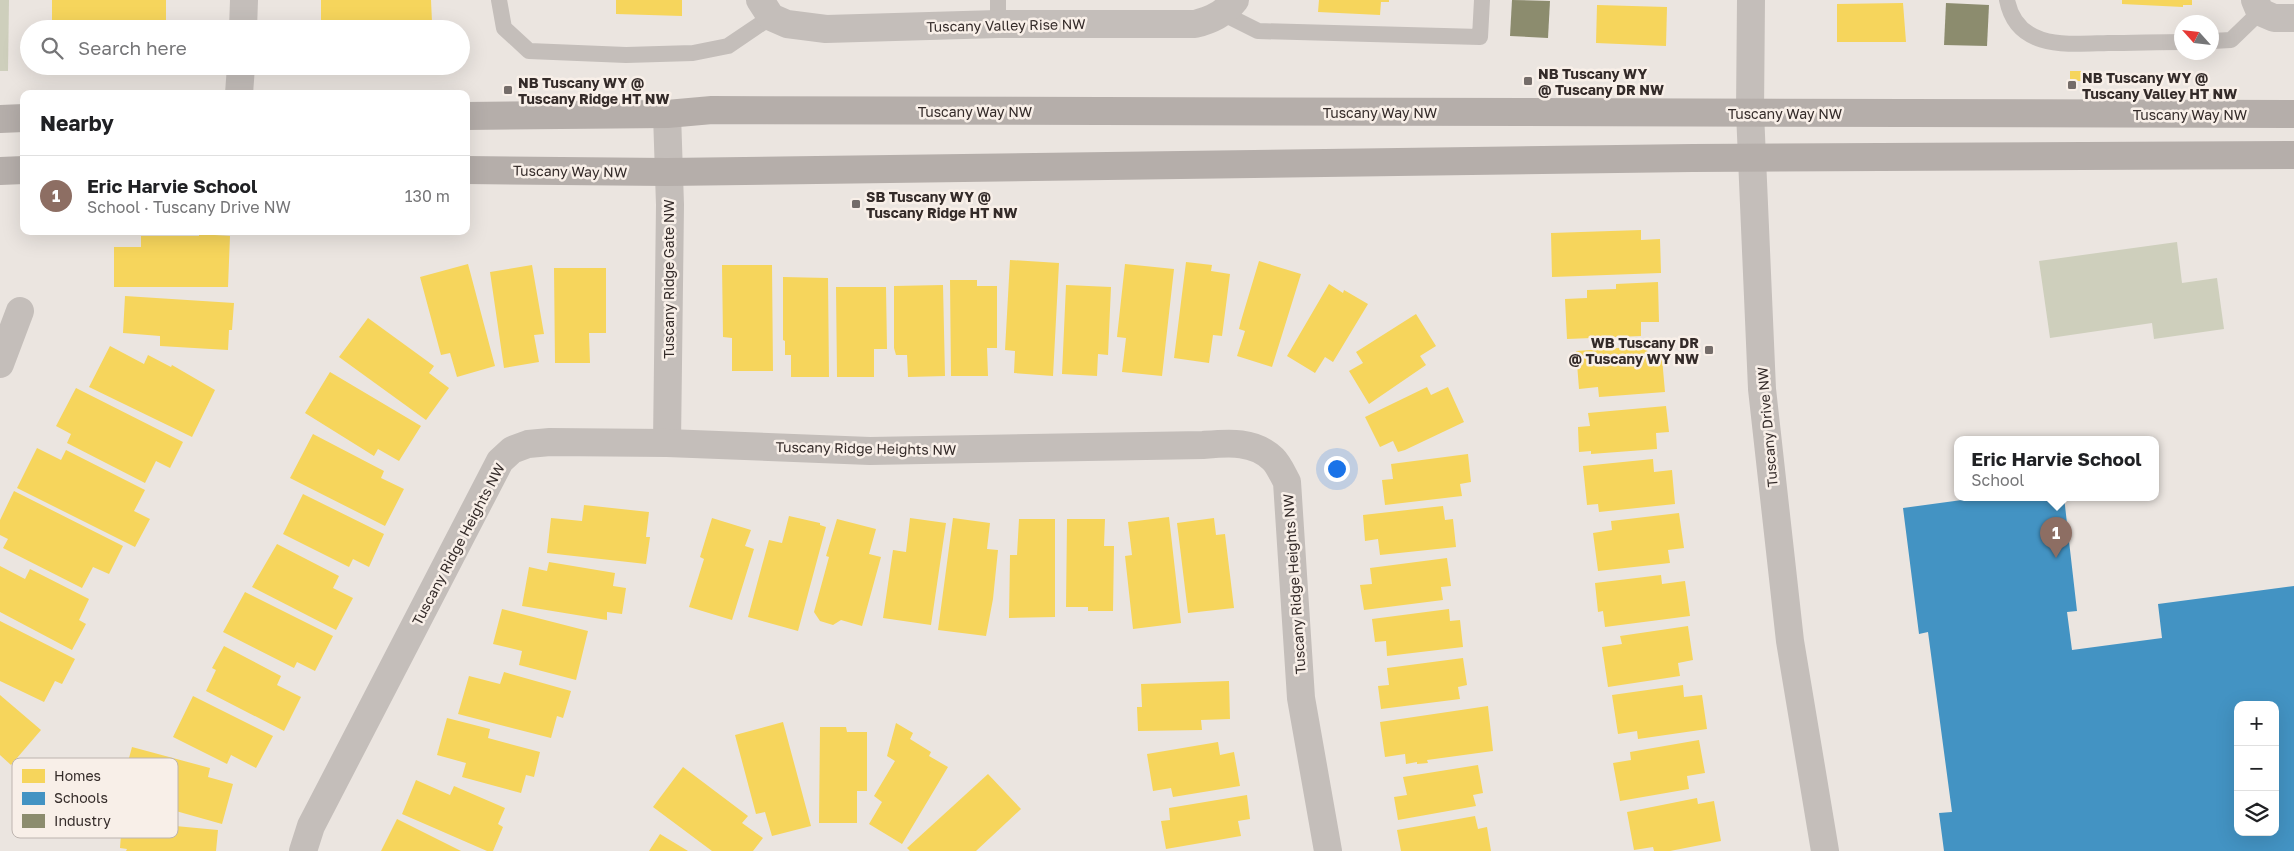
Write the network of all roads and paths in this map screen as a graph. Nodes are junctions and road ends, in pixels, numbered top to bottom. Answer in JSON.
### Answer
{"nodes":[{"id":1,"x":244,"y":0,"type":"edge"},
{"id":2,"x":499,"y":0,"type":"edge"},
{"id":3,"x":1482,"y":0,"type":"edge"},
{"id":4,"x":1751,"y":0,"type":"edge"},
{"id":5,"x":2007,"y":0,"type":"edge"},
{"id":6,"x":2258,"y":6,"type":"edge"},
{"id":7,"x":1228,"y":7,"type":"edge"},
{"id":8,"x":766,"y":9,"type":"edge"},
{"id":9,"x":998,"y":12,"type":"edge"},
{"id":10,"x":2294,"y":18,"type":"edge"},
{"id":11,"x":243,"y":20,"type":"edge"},
{"id":12,"x":2219,"y":41,"type":"edge"},
{"id":13,"x":2174,"y":42,"type":"edge"},
{"id":14,"x":241,"y":75,"type":"edge"},
{"id":15,"x":240,"y":90,"type":"edge"},
{"id":16,"x":1750,"y":112,"type":"junction"},
{"id":17,"x":667,"y":114,"type":"junction"},
{"id":18,"x":2294,"y":114,"type":"edge"},
{"id":19,"x":470,"y":116,"type":"edge"},
{"id":20,"x":0,"y":118,"type":"edge"},
{"id":21,"x":20,"y":118,"type":"edge"},
{"id":22,"x":2294,"y":155,"type":"edge"},
{"id":23,"x":1752,"y":158,"type":"junction"},
{"id":24,"x":0,"y":170,"type":"edge"},
{"id":25,"x":20,"y":170,"type":"edge"},
{"id":26,"x":470,"y":170,"type":"edge"},
{"id":27,"x":667,"y":172,"type":"junction"},
{"id":28,"x":20,"y":312,"type":"dead end"},
{"id":29,"x":0,"y":364,"type":"edge"},
{"id":30,"x":667,"y":443,"type":"junction"},
{"id":31,"x":303,"y":851,"type":"edge"},
{"id":32,"x":1328,"y":851,"type":"edge"},
{"id":33,"x":1825,"y":851,"type":"edge"}],
"edges":[{"from":1,"to":11,"type":"street"},
{"from":2,"to":8,"type":"lane"},
{"from":3,"to":7,"type":"lane"},
{"from":4,"to":16,"type":"street","name":"Tuscany Drive NW"},
{"from":5,"to":13,"type":"lane"},
{"from":6,"to":10,"type":"street"},
{"from":6,"to":12,"type":"lane"},
{"from":7,"to":9,"type":"street","name":"Tuscany Valley Rise NW"},
{"from":8,"to":9,"type":"street","name":"Tuscany Valley Rise NW"},
{"from":14,"to":15,"type":"street"},
{"from":16,"to":17,"type":"street","name":"Tuscany Way NW"},
{"from":16,"to":18,"type":"street","name":"Tuscany Way NW"},
{"from":16,"to":23,"type":"street","name":"Tuscany Drive NW"},
{"from":17,"to":19,"type":"street","name":"Tuscany Way NW"},
{"from":17,"to":27,"type":"street","name":"Tuscany Ridge Gate NW"},
{"from":20,"to":21,"type":"street"},
{"from":22,"to":23,"type":"street","name":"Tuscany Way NW"},
{"from":23,"to":27,"type":"street","name":"Tuscany Way NW"},
{"from":23,"to":33,"type":"street","name":"Tuscany Drive NW"},
{"from":24,"to":25,"type":"street"},
{"from":26,"to":27,"type":"street","name":"Tuscany Way NW"},
{"from":27,"to":30,"type":"street","name":"Tuscany Ridge Gate NW"},
{"from":28,"to":29,"type":"street"},
{"from":30,"to":31,"type":"street","name":"Tuscany Ridge Heights NW"},
{"from":30,"to":32,"type":"street","name":"Tuscany Ridge Heights NW"}]}
